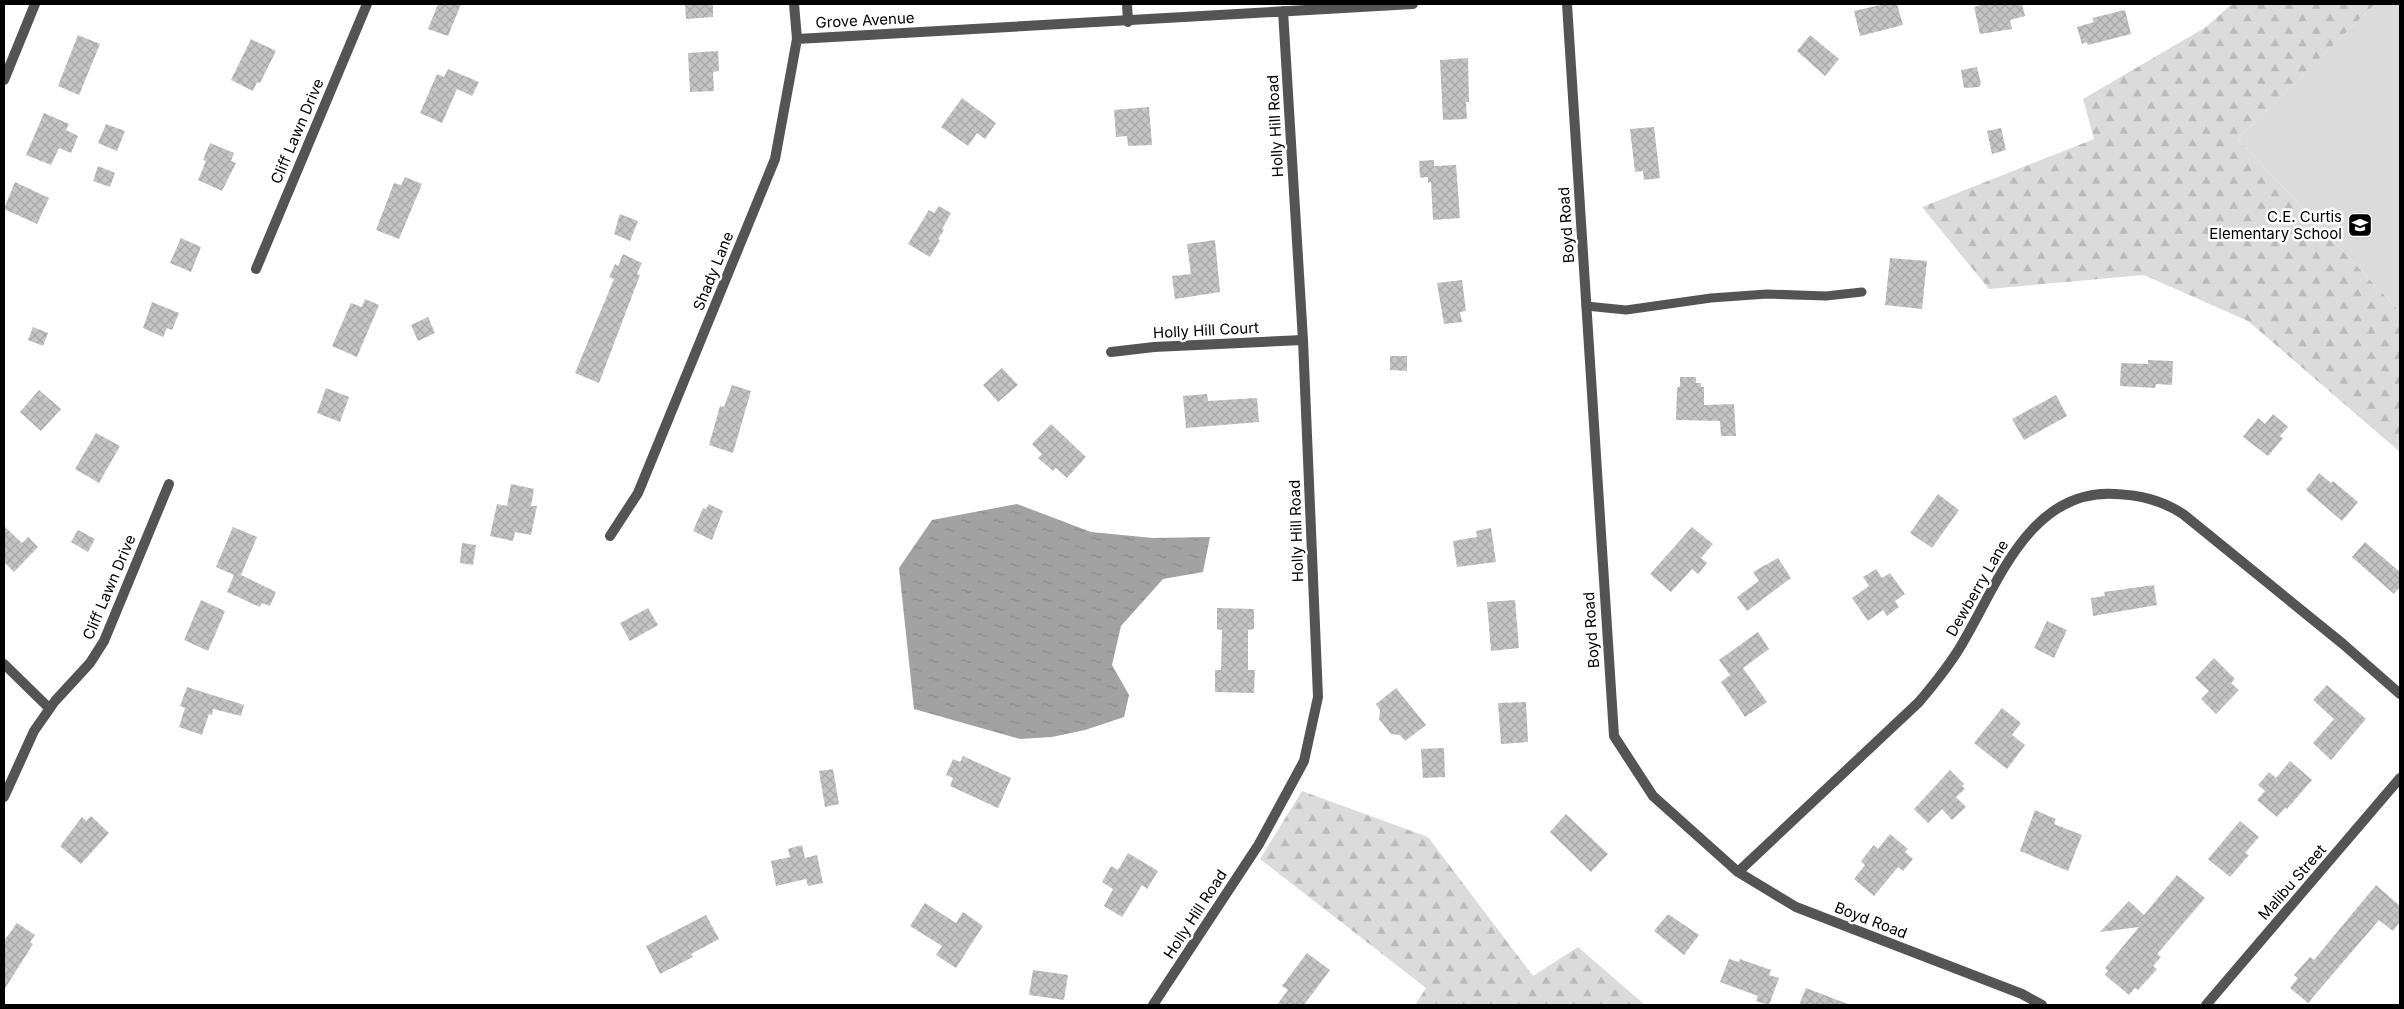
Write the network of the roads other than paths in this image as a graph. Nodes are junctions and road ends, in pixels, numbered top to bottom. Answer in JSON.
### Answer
{"nodes":[{"id":1,"x":35,"y":4,"type":"edge"},
{"id":2,"x":366,"y":4,"type":"edge"},
{"id":3,"x":794,"y":4,"type":"edge"},
{"id":4,"x":1127,"y":4,"type":"edge"},
{"id":5,"x":1413,"y":4,"type":"edge"},
{"id":6,"x":1567,"y":4,"type":"edge"},
{"id":7,"x":1283,"y":11,"type":"junction"},
{"id":8,"x":1128,"y":22,"type":"junction"},
{"id":9,"x":796,"y":39,"type":"junction"},
{"id":10,"x":4,"y":80,"type":"edge"},
{"id":11,"x":256,"y":269,"type":"dead end"},
{"id":12,"x":1862,"y":292,"type":"dead end"},
{"id":13,"x":1586,"y":306,"type":"junction"},
{"id":14,"x":1303,"y":340,"type":"junction"},
{"id":15,"x":1111,"y":352,"type":"dead end"},
{"id":16,"x":168,"y":484,"type":"dead end"},
{"id":17,"x":610,"y":536,"type":"dead end"},
{"id":18,"x":4,"y":664,"type":"edge"},
{"id":19,"x":2400,"y":694,"type":"edge"},
{"id":20,"x":49,"y":708,"type":"junction"},
{"id":21,"x":2400,"y":778,"type":"edge"},
{"id":22,"x":4,"y":797,"type":"edge"},
{"id":23,"x":1738,"y":872,"type":"junction"},
{"id":24,"x":1154,"y":1005,"type":"edge"},
{"id":25,"x":2042,"y":1005,"type":"edge"},
{"id":26,"x":2206,"y":1005,"type":"edge"}],
"edges":[{"from":1,"to":10,"type":"street"},
{"from":2,"to":11,"type":"street","name":"Cliff Lawn Drive"},
{"from":3,"to":9,"type":"street","name":"Shady Lane"},
{"from":4,"to":8,"type":"street"},
{"from":5,"to":7,"type":"street","name":"Grove Avenue"},
{"from":6,"to":13,"type":"street","name":"Boyd Road"},
{"from":7,"to":8,"type":"street","name":"Grove Avenue"},
{"from":7,"to":14,"type":"street","name":"Holly Hill Road"},
{"from":8,"to":9,"type":"street","name":"Grove Avenue"},
{"from":9,"to":17,"type":"street","name":"Shady Lane"},
{"from":12,"to":13,"type":"lane"},
{"from":13,"to":23,"type":"street","name":"Boyd Road"},
{"from":14,"to":15,"type":"street","name":"Holly Hill Court"},
{"from":14,"to":24,"type":"street","name":"Holly Hill Road"},
{"from":16,"to":20,"type":"street","name":"Cliff Lawn Drive"},
{"from":18,"to":20,"type":"street"},
{"from":19,"to":23,"type":"street","name":"Dewberry Lane"},
{"from":20,"to":22,"type":"street","name":"Cliff Lawn Drive"},
{"from":21,"to":26,"type":"street","name":"Malibu Street"},
{"from":23,"to":25,"type":"street","name":"Boyd Road"}]}
